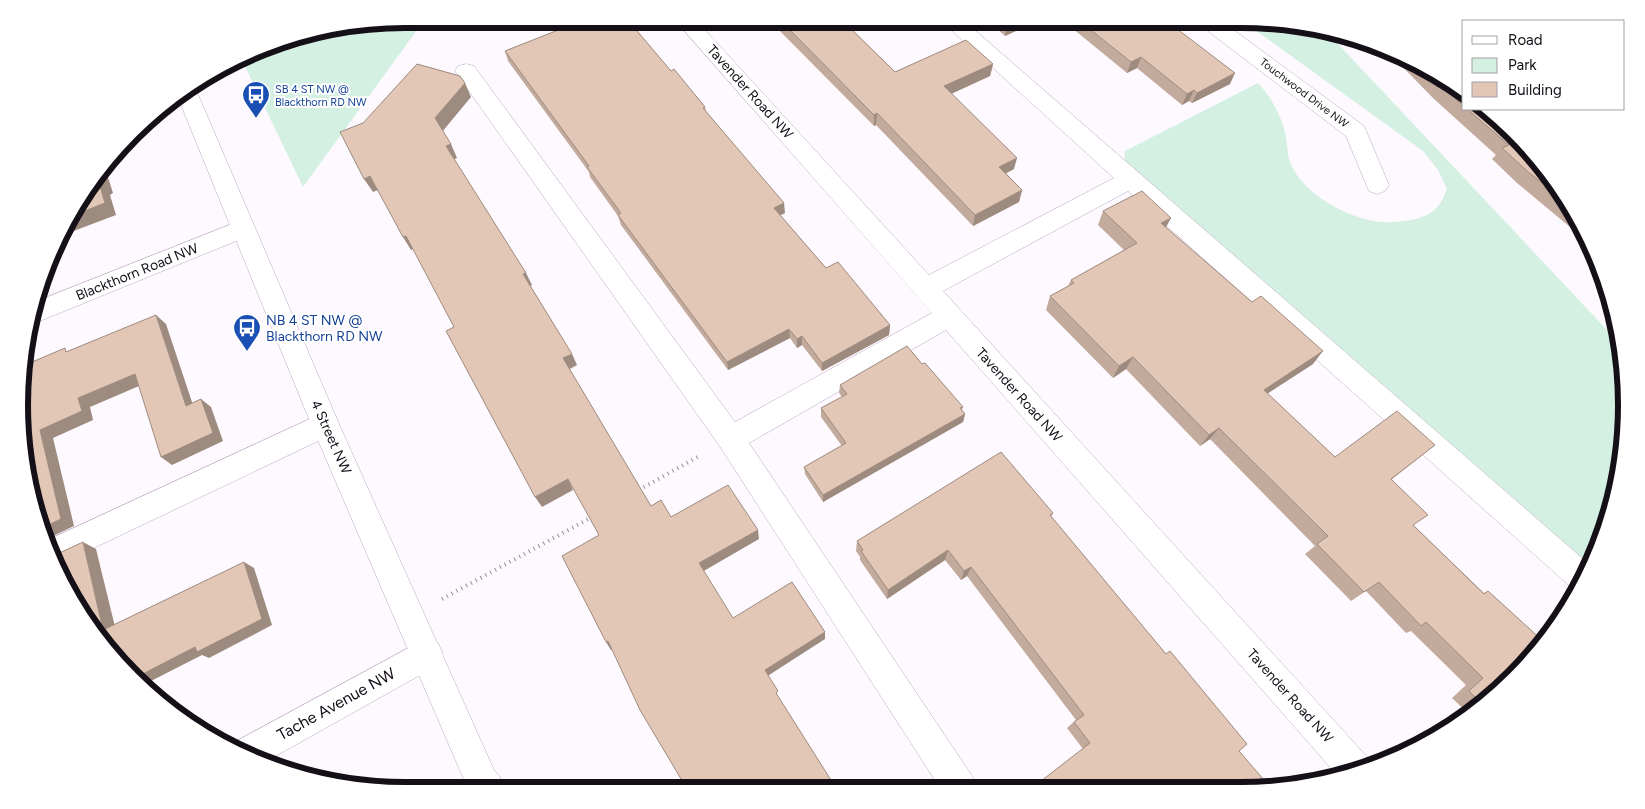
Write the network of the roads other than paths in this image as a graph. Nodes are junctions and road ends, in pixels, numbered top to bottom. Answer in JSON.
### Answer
{"nodes":[{"id":1,"x":692,"y":28,"type":"edge"},
{"id":2,"x":959,"y":28,"type":"edge"},
{"id":3,"x":1218,"y":28,"type":"edge"},
{"id":4,"x":466,"y":71,"type":"dead end"},
{"id":5,"x":188,"y":96,"type":"edge"},
{"id":6,"x":1132,"y":179,"type":"junction"},
{"id":7,"x":1377,"y":185,"type":"dead end"},
{"id":8,"x":242,"y":229,"type":"junction"},
{"id":9,"x":925,"y":288,"type":"junction"},
{"id":10,"x":39,"y":311,"type":"edge"},
{"id":11,"x":949,"y":316,"type":"junction"},
{"id":12,"x":324,"y":424,"type":"junction"},
{"id":13,"x":731,"y":439,"type":"junction"},
{"id":14,"x":57,"y":551,"type":"edge"},
{"id":15,"x":1578,"y":573,"type":"edge"},
{"id":16,"x":427,"y":654,"type":"junction"},
{"id":17,"x":253,"y":750,"type":"edge"},
{"id":18,"x":1351,"y":765,"type":"edge"},
{"id":19,"x":482,"y":782,"type":"edge"},
{"id":20,"x":956,"y":782,"type":"edge"}],
"edges":[{"from":1,"to":9,"type":"street","name":"Tavender Road NW"},
{"from":2,"to":6,"type":"street"},
{"from":3,"to":7,"type":"street","name":"Touchwood Drive NW"},
{"from":4,"to":13,"type":"street"},
{"from":5,"to":8,"type":"street","name":"4 Street NW"},
{"from":6,"to":9,"type":"street"},
{"from":6,"to":15,"type":"street"},
{"from":8,"to":10,"type":"street","name":"Blackthorn Road NW"},
{"from":8,"to":12,"type":"street","name":"4 Street NW"},
{"from":9,"to":11,"type":"street","name":"Tavender Road NW"},
{"from":11,"to":13,"type":"street"},
{"from":11,"to":18,"type":"street","name":"Tavender Road NW"},
{"from":12,"to":14,"type":"street"},
{"from":12,"to":16,"type":"street","name":"4 Street NW"},
{"from":13,"to":20,"type":"street"},
{"from":16,"to":17,"type":"street","name":"Tache Avenue NW"},
{"from":16,"to":19,"type":"street","name":"4 Street NW"}]}
